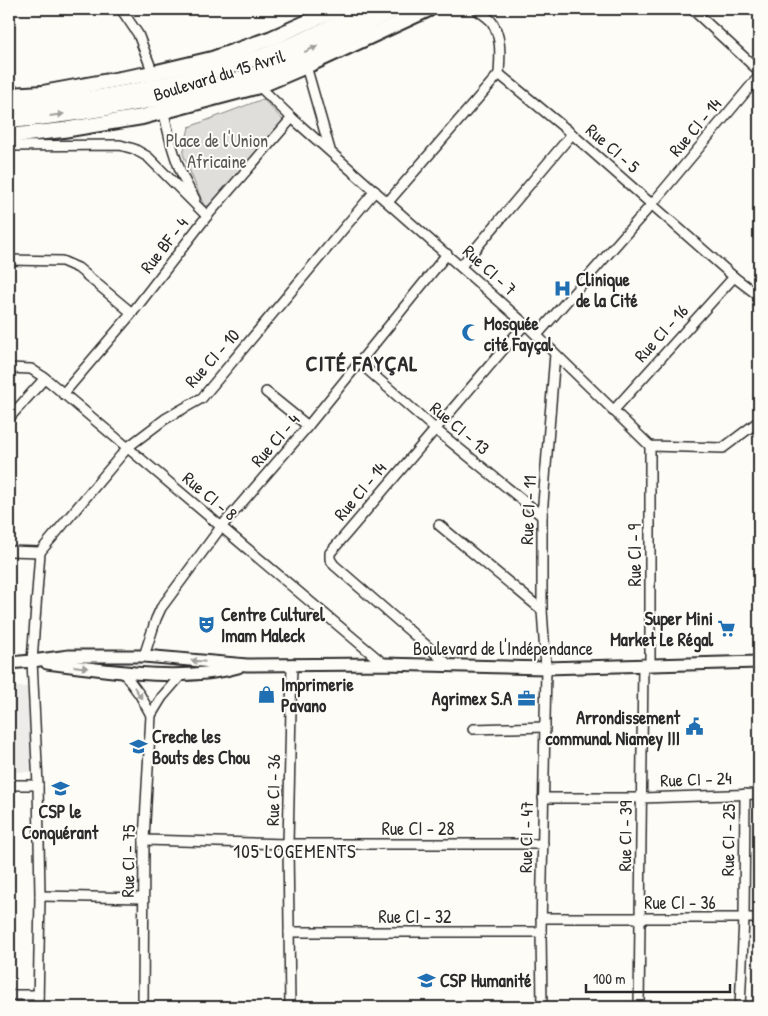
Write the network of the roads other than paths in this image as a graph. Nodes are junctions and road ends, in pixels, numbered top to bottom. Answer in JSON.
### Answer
{"nodes":[{"id":1,"x":121,"y":9,"type":"edge"},
{"id":2,"x":337,"y":9,"type":"edge"},
{"id":3,"x":368,"y":9,"type":"edge"},
{"id":4,"x":397,"y":9,"type":"edge"},
{"id":5,"x":429,"y":9,"type":"edge"},
{"id":6,"x":476,"y":9,"type":"edge"},
{"id":7,"x":692,"y":9,"type":"edge"},
{"id":8,"x":306,"y":66,"type":"junction"},
{"id":9,"x":759,"y":71,"type":"edge"},
{"id":10,"x":153,"y":73,"type":"junction"},
{"id":11,"x":499,"y":74,"type":"junction"},
{"id":12,"x":759,"y":76,"type":"edge"},
{"id":13,"x":259,"y":86,"type":"junction"},
{"id":14,"x":9,"y":95,"type":"edge"},
{"id":15,"x":9,"y":107,"type":"edge"},
{"id":16,"x":164,"y":112,"type":"junction"},
{"id":17,"x":292,"y":118,"type":"junction"},
{"id":18,"x":9,"y":121,"type":"edge"},
{"id":19,"x":572,"y":134,"type":"junction"},
{"id":20,"x":9,"y":136,"type":"edge"},
{"id":21,"x":9,"y":146,"type":"edge"},
{"id":22,"x":331,"y":152,"type":"junction"},
{"id":23,"x":375,"y":191,"type":"junction"},
{"id":24,"x":388,"y":202,"type":"junction"},
{"id":25,"x":652,"y":204,"type":"junction"},
{"id":26,"x":207,"y":216,"type":"junction"},
{"id":27,"x":447,"y":254,"type":"junction"},
{"id":28,"x":9,"y":260,"type":"edge"},
{"id":29,"x":461,"y":266,"type":"junction"},
{"id":30,"x":734,"y":277,"type":"junction"},
{"id":31,"x":759,"y":296,"type":"edge"},
{"id":32,"x":132,"y":312,"type":"junction"},
{"id":33,"x":525,"y":324,"type":"junction"},
{"id":34,"x":537,"y":335,"type":"junction"},
{"id":35,"x":555,"y":354,"type":"junction"},
{"id":36,"x":360,"y":363,"type":"junction"},
{"id":37,"x":9,"y":368,"type":"edge"},
{"id":38,"x":45,"y":378,"type":"junction"},
{"id":39,"x":266,"y":392,"type":"dead end"},
{"id":40,"x":63,"y":394,"type":"junction"},
{"id":41,"x":612,"y":411,"type":"junction"},
{"id":42,"x":9,"y":418,"type":"edge"},
{"id":43,"x":759,"y":421,"type":"edge"},
{"id":44,"x":308,"y":426,"type":"junction"},
{"id":45,"x":435,"y":429,"type":"junction"},
{"id":46,"x":650,"y":446,"type":"junction"},
{"id":47,"x":128,"y":447,"type":"junction"},
{"id":48,"x":542,"y":516,"type":"junction"},
{"id":49,"x":439,"y":525,"type":"dead end"},
{"id":50,"x":221,"y":527,"type":"junction"},
{"id":51,"x":9,"y":551,"type":"edge"},
{"id":52,"x":40,"y":552,"type":"junction"},
{"id":53,"x":542,"y":610,"type":"junction"},
{"id":54,"x":144,"y":656,"type":"junction"},
{"id":55,"x":32,"y":661,"type":"junction"},
{"id":56,"x":9,"y":662,"type":"edge"},
{"id":57,"x":759,"y":662,"type":"edge"},
{"id":58,"x":292,"y":664,"type":"junction"},
{"id":59,"x":384,"y":664,"type":"junction"},
{"id":60,"x":646,"y":664,"type":"junction"},
{"id":61,"x":247,"y":665,"type":"junction"},
{"id":62,"x":450,"y":666,"type":"junction"},
{"id":63,"x":546,"y":668,"type":"junction"},
{"id":64,"x":123,"y":672,"type":"junction"},
{"id":65,"x":182,"y":674,"type":"junction"},
{"id":66,"x":151,"y":716,"type":"junction"},
{"id":67,"x":544,"y":727,"type":"junction"},
{"id":68,"x":473,"y":729,"type":"dead end"},
{"id":69,"x":9,"y":785,"type":"edge"},
{"id":70,"x":38,"y":785,"type":"junction"},
{"id":71,"x":745,"y":794,"type":"junction"},
{"id":72,"x":759,"y":794,"type":"edge"},
{"id":73,"x":543,"y":798,"type":"junction"},
{"id":74,"x":642,"y":798,"type":"junction"},
{"id":75,"x":144,"y":840,"type":"junction"},
{"id":76,"x":288,"y":844,"type":"junction"},
{"id":77,"x":542,"y":844,"type":"junction"},
{"id":78,"x":40,"y":896,"type":"junction"},
{"id":79,"x":143,"y":898,"type":"junction"},
{"id":80,"x":541,"y":918,"type":"junction"},
{"id":81,"x":744,"y":918,"type":"junction"},
{"id":82,"x":759,"y":918,"type":"edge"},
{"id":83,"x":641,"y":919,"type":"junction"},
{"id":84,"x":289,"y":932,"type":"junction"},
{"id":85,"x":541,"y":932,"type":"junction"},
{"id":86,"x":9,"y":995,"type":"edge"},
{"id":87,"x":38,"y":995,"type":"junction"},
{"id":88,"x":38,"y":1007,"type":"edge"},
{"id":89,"x":144,"y":1007,"type":"edge"},
{"id":90,"x":290,"y":1007,"type":"edge"},
{"id":91,"x":542,"y":1007,"type":"edge"},
{"id":92,"x":639,"y":1007,"type":"edge"},
{"id":93,"x":740,"y":1007,"type":"edge"}],
"edges":[{"from":1,"to":10,"type":"street"},
{"from":2,"to":10,"type":"main road","name":"Boulevard du 15 Avril"},
{"from":3,"to":15,"type":"main road","name":"Boulevard du 15 Avril"},
{"from":18,"to":4,"type":"main road","name":"Boulevard du 15 Avril","one_way":true},
{"from":5,"to":8,"type":"main road","name":"Boulevard du 15 Avril"},
{"from":6,"to":11,"type":"street"},
{"from":7,"to":9,"type":"street"},
{"from":8,"to":13,"type":"main road","name":"Boulevard du 15 Avril"},
{"from":8,"to":22,"type":"street"},
{"from":10,"to":14,"type":"main road","name":"Boulevard du 15 Avril"},
{"from":11,"to":19,"type":"street","name":"Rue CI - 5"},
{"from":11,"to":24,"type":"street"},
{"from":12,"to":25,"type":"street","name":"Rue CI - 14"},
{"from":13,"to":16,"type":"main road","name":"Boulevard du 15 Avril"},
{"from":13,"to":17,"type":"street","name":"Rue CI - 7"},
{"from":16,"to":20,"type":"main road","name":"Boulevard du 15 Avril"},
{"from":16,"to":26,"type":"street"},
{"from":17,"to":22,"type":"street","name":"Rue CI - 7"},
{"from":17,"to":26,"type":"street","name":"Rue BF - 4"},
{"from":19,"to":25,"type":"street","name":"Rue CI - 5"},
{"from":19,"to":29,"type":"street"},
{"from":21,"to":26,"type":"street"},
{"from":22,"to":23,"type":"street","name":"Rue CI - 7"},
{"from":23,"to":24,"type":"street","name":"Rue CI - 7"},
{"from":23,"to":47,"type":"street","name":"Rue CI - 10"},
{"from":24,"to":27,"type":"street","name":"Rue CI - 7"},
{"from":25,"to":30,"type":"street","name":"Rue CI - 5"},
{"from":25,"to":34,"type":"street","name":"Rue CI - 14"},
{"from":26,"to":32,"type":"street","name":"Rue BF - 4"},
{"from":27,"to":29,"type":"street","name":"Rue CI - 7"},
{"from":27,"to":36,"type":"street","name":"Rue CI - 4"},
{"from":28,"to":32,"type":"street"},
{"from":29,"to":33,"type":"street","name":"Rue CI - 7"},
{"from":30,"to":31,"type":"street","name":"Rue CI - 5"},
{"from":30,"to":41,"type":"street","name":"Rue CI - 16"},
{"from":32,"to":40,"type":"street","name":"Rue BF - 4"},
{"from":33,"to":34,"type":"street","name":"Rue CI - 7"},
{"from":33,"to":45,"type":"street","name":"Rue CI - 14"},
{"from":34,"to":35,"type":"street","name":"Rue CI - 7"},
{"from":35,"to":41,"type":"street","name":"Rue CI - 7"},
{"from":35,"to":48,"type":"street","name":"Rue CI - 11"},
{"from":36,"to":44,"type":"street","name":"Rue CI - 4"},
{"from":36,"to":45,"type":"street","name":"Rue CI - 13"},
{"from":37,"to":38,"type":"street","name":"Rue CI - 8"},
{"from":38,"to":40,"type":"street","name":"Rue CI - 8"},
{"from":38,"to":42,"type":"street"},
{"from":39,"to":44,"type":"street"},
{"from":40,"to":47,"type":"street","name":"Rue CI - 8"},
{"from":41,"to":46,"type":"street","name":"Rue CI - 7"},
{"from":43,"to":46,"type":"street"},
{"from":44,"to":50,"type":"street","name":"Rue CI - 4"},
{"from":45,"to":48,"type":"street","name":"Rue CI - 13"},
{"from":45,"to":62,"type":"street","name":"Rue CI - 14"},
{"from":46,"to":60,"type":"street","name":"Rue CI - 9"},
{"from":47,"to":50,"type":"street","name":"Rue CI - 8"},
{"from":47,"to":52,"type":"street","name":"Rue CI - 10"},
{"from":48,"to":53,"type":"street","name":"Rue CI - 11"},
{"from":49,"to":53,"type":"street"},
{"from":50,"to":54,"type":"street","name":"Rue CI - 4"},
{"from":50,"to":59,"type":"street","name":"Rue CI - 8"},
{"from":51,"to":52,"type":"street"},
{"from":52,"to":55,"type":"street"},
{"from":53,"to":63,"type":"street","name":"Rue CI - 11"},
{"from":54,"to":55,"type":"main road","name":"Boulevard de l'Indépendance"},
{"from":61,"to":54,"type":"main road","name":"Boulevard de l'Indépendance","one_way":true},
{"from":55,"to":56,"type":"main road","name":"Boulevard de l'Indépendance"},
{"from":55,"to":64,"type":"main road","name":"Boulevard de l'Indépendance","one_way":true},
{"from":55,"to":70,"type":"street"},
{"from":57,"to":60,"type":"main road","name":"Boulevard de l'Indépendance"},
{"from":58,"to":59,"type":"main road","name":"Boulevard de l'Indépendance"},
{"from":58,"to":61,"type":"main road","name":"Boulevard de l'Indépendance"},
{"from":58,"to":76,"type":"street","name":"Rue CI - 36"},
{"from":59,"to":62,"type":"main road","name":"Boulevard de l'Indépendance"},
{"from":60,"to":63,"type":"main road","name":"Boulevard de l'Indépendance"},
{"from":60,"to":74,"type":"street","name":"Rue CI - 39"},
{"from":61,"to":65,"type":"main road","name":"Boulevard de l'Indépendance"},
{"from":62,"to":63,"type":"main road","name":"Boulevard de l'Indépendance"},
{"from":63,"to":67,"type":"street","name":"Rue CI - 47"},
{"from":64,"to":65,"type":"main road","name":"Boulevard de l'Indépendance"},
{"from":64,"to":66,"type":"street","name":"Rue CI - 75","one_way":true},
{"from":65,"to":66,"type":"street","name":"Rue CI - 75"},
{"from":66,"to":75,"type":"street","name":"Rue CI - 75"},
{"from":67,"to":68,"type":"street"},
{"from":67,"to":73,"type":"street","name":"Rue CI - 47"},
{"from":69,"to":70,"type":"street"},
{"from":70,"to":78,"type":"street"},
{"from":71,"to":72,"type":"street","name":"Rue CI - 24"},
{"from":71,"to":74,"type":"street","name":"Rue CI - 24"},
{"from":71,"to":81,"type":"street","name":"Rue CI - 25"},
{"from":73,"to":74,"type":"street","name":"Rue CI - 24"},
{"from":73,"to":77,"type":"street","name":"Rue CI - 47"},
{"from":74,"to":83,"type":"street","name":"Rue CI - 39"},
{"from":75,"to":76,"type":"street","name":"Rue CI - 28"},
{"from":75,"to":79,"type":"street","name":"Rue CI - 75"},
{"from":76,"to":77,"type":"street","name":"Rue CI - 28"},
{"from":76,"to":84,"type":"street","name":"Rue CI - 36"},
{"from":77,"to":80,"type":"street","name":"Rue CI - 47"},
{"from":78,"to":79,"type":"street"},
{"from":78,"to":87,"type":"street"},
{"from":79,"to":89,"type":"street","name":"Rue CI - 75"},
{"from":80,"to":83,"type":"street","name":"Rue CI - 36"},
{"from":80,"to":85,"type":"street","name":"Rue CI - 47"},
{"from":81,"to":82,"type":"street","name":"Rue CI - 36"},
{"from":81,"to":83,"type":"street","name":"Rue CI - 36"},
{"from":81,"to":93,"type":"street","name":"Rue CI - 25"},
{"from":83,"to":92,"type":"street","name":"Rue CI - 39"},
{"from":84,"to":85,"type":"street","name":"Rue CI - 32"},
{"from":84,"to":90,"type":"street","name":"Rue CI - 36"},
{"from":85,"to":91,"type":"street","name":"Rue CI - 47"},
{"from":86,"to":87,"type":"street"},
{"from":87,"to":88,"type":"street"}]}
